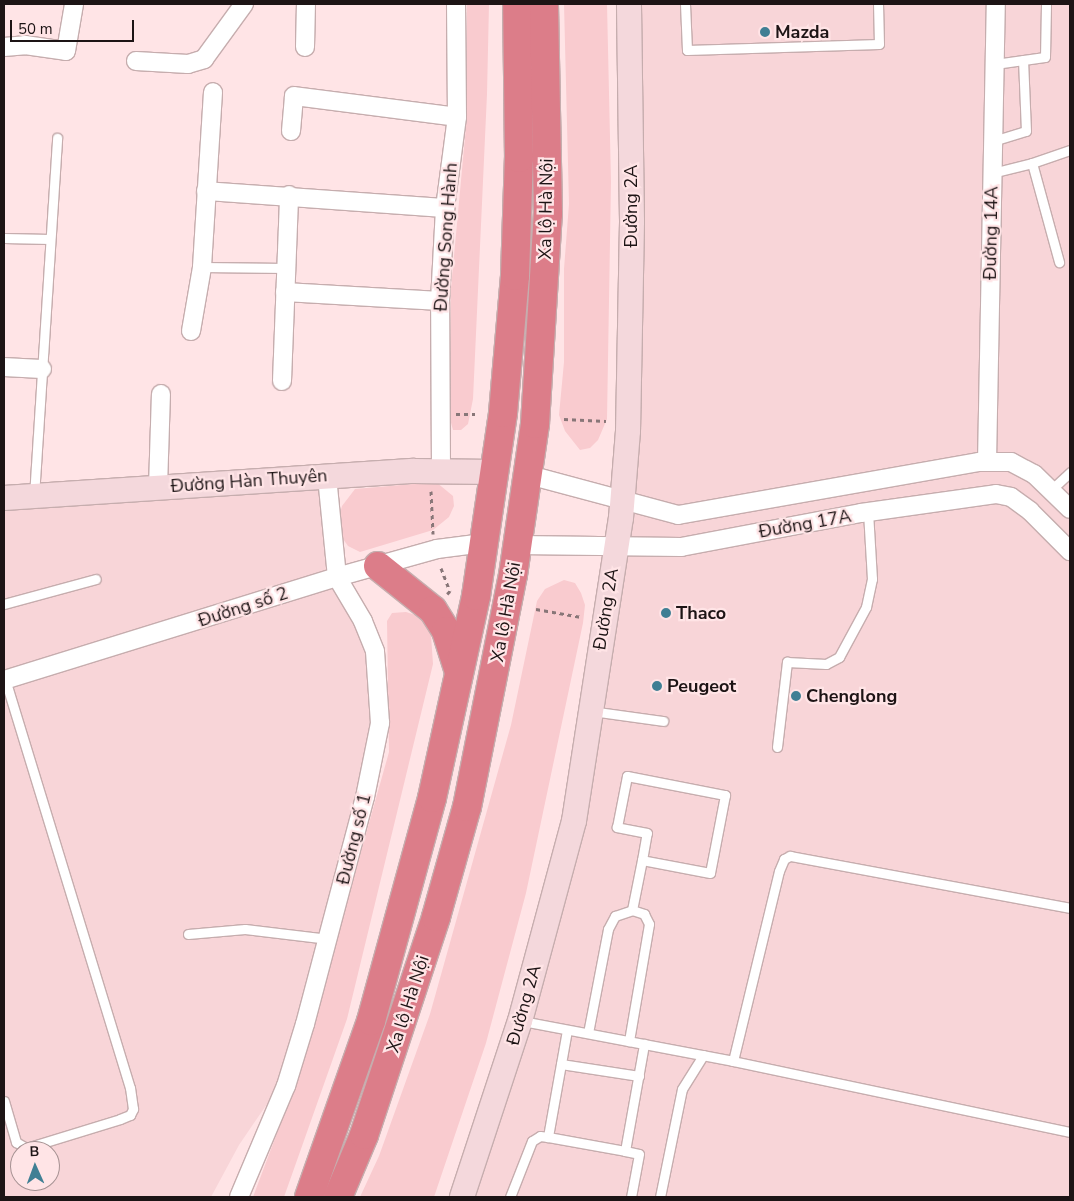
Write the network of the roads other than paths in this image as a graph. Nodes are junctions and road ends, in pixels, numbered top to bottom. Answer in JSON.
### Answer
{"nodes":[{"id":1,"x":74,"y":4,"type":"edge"},
{"id":2,"x":244,"y":4,"type":"edge"},
{"id":3,"x":306,"y":4,"type":"edge"},
{"id":4,"x":445,"y":4,"type":"edge"},
{"id":5,"x":456,"y":4,"type":"edge"},
{"id":6,"x":517,"y":4,"type":"edge"},
{"id":7,"x":544,"y":4,"type":"edge"},
{"id":8,"x":629,"y":4,"type":"edge"},
{"id":9,"x":685,"y":4,"type":"edge"},
{"id":10,"x":878,"y":4,"type":"edge"},
{"id":11,"x":996,"y":4,"type":"edge"},
{"id":12,"x":1046,"y":4,"type":"edge"},
{"id":13,"x":4,"y":47,"type":"edge"},
{"id":14,"x":304,"y":47,"type":"dead end"},
{"id":15,"x":1023,"y":60,"type":"junction"},
{"id":16,"x":136,"y":61,"type":"dead end"},
{"id":17,"x":995,"y":64,"type":"junction"},
{"id":18,"x":213,"y":92,"type":"dead end"},
{"id":19,"x":457,"y":117,"type":"junction"},
{"id":20,"x":291,"y":131,"type":"dead end"},
{"id":21,"x":56,"y":138,"type":"dead end"},
{"id":22,"x":992,"y":142,"type":"junction"},
{"id":23,"x":1070,"y":150,"type":"edge"},
{"id":24,"x":1032,"y":163,"type":"junction"},
{"id":25,"x":992,"y":174,"type":"junction"},
{"id":26,"x":206,"y":191,"type":"junction"},
{"id":27,"x":289,"y":195,"type":"junction"},
{"id":28,"x":445,"y":208,"type":"junction"},
{"id":29,"x":4,"y":238,"type":"edge"},
{"id":30,"x":50,"y":239,"type":"junction"},
{"id":31,"x":1059,"y":262,"type":"dead end"},
{"id":32,"x":202,"y":267,"type":"junction"},
{"id":33,"x":286,"y":268,"type":"junction"},
{"id":34,"x":285,"y":292,"type":"junction"},
{"id":35,"x":440,"y":300,"type":"junction"},
{"id":36,"x":191,"y":331,"type":"dead end"},
{"id":37,"x":4,"y":367,"type":"edge"},
{"id":38,"x":42,"y":369,"type":"junction"},
{"id":39,"x":282,"y":381,"type":"dead end"},
{"id":40,"x":161,"y":394,"type":"dead end"},
{"id":41,"x":987,"y":462,"type":"junction"},
{"id":42,"x":494,"y":472,"type":"junction"},
{"id":43,"x":1070,"y":472,"type":"edge"},
{"id":44,"x":529,"y":475,"type":"junction"},
{"id":45,"x":327,"y":476,"type":"junction"},
{"id":46,"x":436,"y":478,"type":"junction"},
{"id":47,"x":158,"y":488,"type":"junction"},
{"id":48,"x":1051,"y":490,"type":"junction"},
{"id":49,"x":34,"y":496,"type":"junction"},
{"id":50,"x":4,"y":498,"type":"edge"},
{"id":51,"x":622,"y":502,"type":"junction"},
{"id":52,"x":1070,"y":509,"type":"edge"},
{"id":53,"x":868,"y":512,"type":"junction"},
{"id":54,"x":484,"y":543,"type":"junction"},
{"id":55,"x":518,"y":546,"type":"junction"},
{"id":56,"x":616,"y":546,"type":"junction"},
{"id":57,"x":1070,"y":551,"type":"edge"},
{"id":58,"x":378,"y":566,"type":"junction"},
{"id":59,"x":337,"y":577,"type":"junction"},
{"id":60,"x":96,"y":579,"type":"dead end"},
{"id":61,"x":4,"y":604,"type":"edge"},
{"id":62,"x":460,"y":674,"type":"junction"},
{"id":63,"x":5,"y":680,"type":"edge"},
{"id":64,"x":591,"y":710,"type":"junction"},
{"id":65,"x":663,"y":721,"type":"dead end"},
{"id":66,"x":777,"y":748,"type":"dead end"},
{"id":67,"x":642,"y":860,"type":"junction"},
{"id":68,"x":1070,"y":908,"type":"edge"},
{"id":69,"x":632,"y":910,"type":"junction"},
{"id":70,"x":188,"y":934,"type":"dead end"},
{"id":71,"x":329,"y":939,"type":"junction"},
{"id":72,"x":520,"y":1020,"type":"junction"},
{"id":73,"x":567,"y":1030,"type":"junction"},
{"id":74,"x":588,"y":1033,"type":"junction"},
{"id":75,"x":630,"y":1041,"type":"junction"},
{"id":76,"x":644,"y":1044,"type":"junction"},
{"id":77,"x":703,"y":1055,"type":"junction"},
{"id":78,"x":733,"y":1061,"type":"junction"},
{"id":79,"x":561,"y":1064,"type":"junction"},
{"id":80,"x":639,"y":1076,"type":"junction"},
{"id":81,"x":4,"y":1101,"type":"edge"},
{"id":82,"x":1070,"y":1132,"type":"edge"},
{"id":83,"x":548,"y":1137,"type":"junction"},
{"id":84,"x":625,"y":1151,"type":"junction"},
{"id":85,"x":239,"y":1197,"type":"edge"},
{"id":86,"x":309,"y":1197,"type":"edge"},
{"id":87,"x":338,"y":1197,"type":"edge"},
{"id":88,"x":462,"y":1197,"type":"edge"},
{"id":89,"x":510,"y":1197,"type":"edge"},
{"id":90,"x":631,"y":1197,"type":"edge"},
{"id":91,"x":660,"y":1197,"type":"edge"}],
"edges":[{"from":1,"to":13,"type":"street"},
{"from":2,"to":16,"type":"street"},
{"from":3,"to":14,"type":"street"},
{"from":4,"to":5,"type":"street"},
{"from":5,"to":19,"type":"street","name":"Đường Song Hành"},
{"from":6,"to":42,"type":"highway","name":"Xa lộ Hà Nội"},
{"from":7,"to":44,"type":"highway","name":"Xa lộ Hà Nội"},
{"from":8,"to":51,"type":"street","name":"Đường 2A"},
{"from":9,"to":10,"type":"lane"},
{"from":11,"to":17,"type":"street","name":"Đường 14A"},
{"from":12,"to":15,"type":"lane"},
{"from":15,"to":17,"type":"lane"},
{"from":15,"to":22,"type":"lane"},
{"from":17,"to":22,"type":"street","name":"Đường 14A"},
{"from":18,"to":26,"type":"street"},
{"from":19,"to":20,"type":"street"},
{"from":19,"to":28,"type":"street","name":"Đường Song Hành"},
{"from":21,"to":30,"type":"lane"},
{"from":22,"to":25,"type":"street","name":"Đường 14A"},
{"from":23,"to":24,"type":"lane"},
{"from":24,"to":25,"type":"lane"},
{"from":24,"to":31,"type":"lane"},
{"from":25,"to":41,"type":"street","name":"Đường 14A"},
{"from":26,"to":27,"type":"street"},
{"from":26,"to":32,"type":"street"},
{"from":27,"to":28,"type":"street"},
{"from":27,"to":33,"type":"street"},
{"from":28,"to":35,"type":"street","name":"Đường Song Hành"},
{"from":29,"to":30,"type":"lane"},
{"from":30,"to":38,"type":"lane"},
{"from":32,"to":33,"type":"lane"},
{"from":32,"to":36,"type":"street"},
{"from":33,"to":34,"type":"street"},
{"from":34,"to":35,"type":"street"},
{"from":34,"to":39,"type":"street"},
{"from":35,"to":46,"type":"street","name":"Đường Song Hành"},
{"from":37,"to":38,"type":"street"},
{"from":38,"to":49,"type":"lane"},
{"from":40,"to":47,"type":"street"},
{"from":41,"to":48,"type":"street","name":"Đường 17A"},
{"from":41,"to":51,"type":"street","name":"Đường 17A"},
{"from":42,"to":44,"type":"highway"},
{"from":42,"to":46,"type":"street","name":"Đường Hàn Thuyên"},
{"from":42,"to":54,"type":"highway","name":"Xa lộ Hà Nội"},
{"from":43,"to":48,"type":"lane"},
{"from":44,"to":51,"type":"street","name":"Đường 17A"},
{"from":44,"to":55,"type":"highway","name":"Xa lộ Hà Nội"},
{"from":45,"to":46,"type":"street","name":"Đường Hàn Thuyên"},
{"from":45,"to":47,"type":"street","name":"Đường Hàn Thuyên"},
{"from":45,"to":59,"type":"street","name":"Đường số 1"},
{"from":47,"to":49,"type":"street","name":"Đường Hàn Thuyên"},
{"from":48,"to":52,"type":"street","name":"Đường 17A"},
{"from":49,"to":50,"type":"street","name":"Đường Hàn Thuyên"},
{"from":51,"to":56,"type":"street","name":"Đường 2A"},
{"from":53,"to":56,"type":"street","name":"Đường 17A"},
{"from":53,"to":57,"type":"street","name":"Đường 17A"},
{"from":53,"to":66,"type":"lane"},
{"from":54,"to":55,"type":"highway"},
{"from":54,"to":58,"type":"street","name":"Đường số 2"},
{"from":54,"to":62,"type":"highway","name":"Xa lộ Hà Nội"},
{"from":55,"to":56,"type":"street","name":"Đường 17A"},
{"from":55,"to":87,"type":"highway","name":"Xa lộ Hà Nội"},
{"from":56,"to":64,"type":"street","name":"Đường 2A"},
{"from":58,"to":59,"type":"street","name":"Đường số 2"},
{"from":58,"to":62,"type":"highway"},
{"from":59,"to":63,"type":"street","name":"Đường số 2"},
{"from":59,"to":71,"type":"street","name":"Đường số 1"},
{"from":60,"to":61,"type":"lane"},
{"from":62,"to":86,"type":"highway","name":"Xa lộ Hà Nội"},
{"from":63,"to":81,"type":"lane"},
{"from":64,"to":65,"type":"lane"},
{"from":64,"to":72,"type":"street","name":"Đường 2A"},
{"from":67,"to":67,"type":"lane"},
{"from":67,"to":69,"type":"lane"},
{"from":68,"to":78,"type":"lane"},
{"from":69,"to":74,"type":"lane"},
{"from":69,"to":75,"type":"lane"},
{"from":70,"to":71,"type":"lane"},
{"from":71,"to":85,"type":"street","name":"Đường số 1"},
{"from":72,"to":73,"type":"lane"},
{"from":72,"to":88,"type":"street","name":"Đường 2A"},
{"from":73,"to":74,"type":"lane"},
{"from":73,"to":79,"type":"lane"},
{"from":74,"to":75,"type":"lane"},
{"from":75,"to":76,"type":"lane"},
{"from":76,"to":77,"type":"lane"},
{"from":76,"to":80,"type":"lane"},
{"from":77,"to":78,"type":"lane"},
{"from":77,"to":91,"type":"lane"},
{"from":78,"to":82,"type":"lane"},
{"from":79,"to":80,"type":"lane"},
{"from":79,"to":83,"type":"lane"},
{"from":80,"to":84,"type":"lane"},
{"from":83,"to":84,"type":"lane"},
{"from":83,"to":89,"type":"lane"},
{"from":84,"to":90,"type":"lane"}]}
